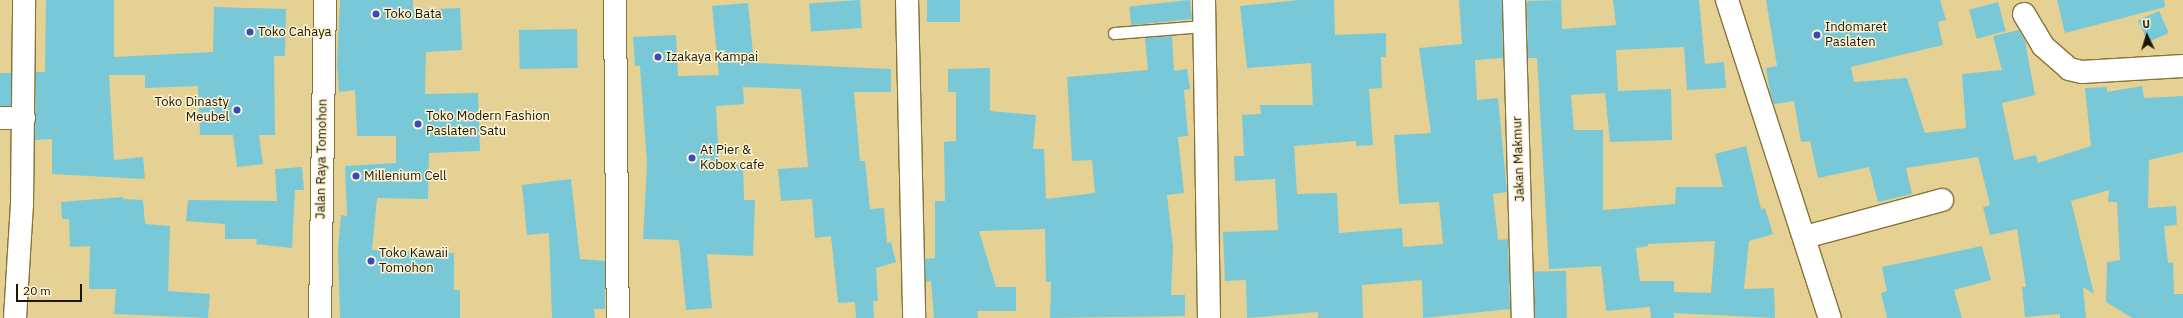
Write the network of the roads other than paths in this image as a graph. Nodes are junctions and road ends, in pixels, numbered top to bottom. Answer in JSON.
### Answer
{"nodes":[{"id":1,"x":24,"y":0,"type":"edge"},
{"id":2,"x":325,"y":0,"type":"edge"},
{"id":3,"x":615,"y":0,"type":"edge"},
{"id":4,"x":907,"y":0,"type":"edge"},
{"id":5,"x":1204,"y":0,"type":"edge"},
{"id":6,"x":1514,"y":0,"type":"edge"},
{"id":7,"x":1726,"y":0,"type":"edge"},
{"id":8,"x":2024,"y":14,"type":"dead end"},
{"id":9,"x":1205,"y":26,"type":"junction"},
{"id":10,"x":1114,"y":33,"type":"dead end"},
{"id":11,"x":2183,"y":66,"type":"edge"},
{"id":12,"x":0,"y":118,"type":"edge"},
{"id":13,"x":24,"y":118,"type":"junction"},
{"id":14,"x":1942,"y":200,"type":"dead end"},
{"id":15,"x":1805,"y":237,"type":"junction"},
{"id":16,"x":15,"y":318,"type":"edge"},
{"id":17,"x":320,"y":318,"type":"edge"},
{"id":18,"x":618,"y":318,"type":"edge"},
{"id":19,"x":914,"y":318,"type":"edge"},
{"id":20,"x":1209,"y":318,"type":"edge"},
{"id":21,"x":1523,"y":318,"type":"edge"},
{"id":22,"x":1830,"y":318,"type":"edge"}],
"edges":[{"from":1,"to":13,"type":"main road"},
{"from":2,"to":17,"type":"main road","name":"Jalan Raya Tomohon"},
{"from":3,"to":18,"type":"main road"},
{"from":4,"to":19,"type":"main road"},
{"from":5,"to":9,"type":"main road"},
{"from":6,"to":21,"type":"main road","name":"Jakan Makmur"},
{"from":7,"to":15,"type":"main road"},
{"from":8,"to":11,"type":"main road"},
{"from":9,"to":10,"type":"lane"},
{"from":9,"to":20,"type":"main road"},
{"from":12,"to":13,"type":"main road"},
{"from":13,"to":16,"type":"main road"},
{"from":14,"to":15,"type":"main road"},
{"from":15,"to":22,"type":"main road"}]}
